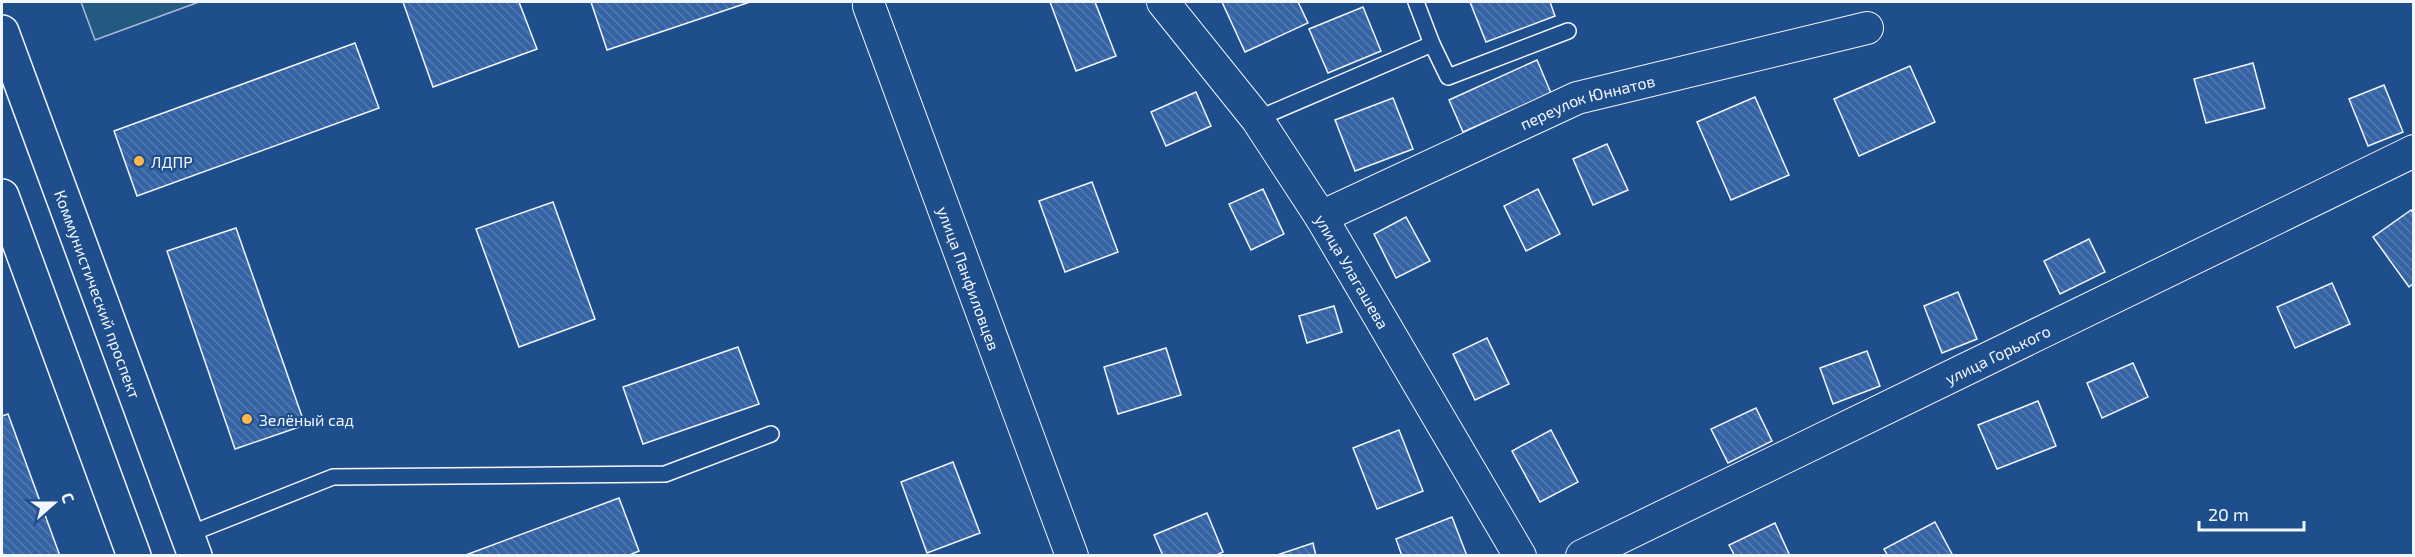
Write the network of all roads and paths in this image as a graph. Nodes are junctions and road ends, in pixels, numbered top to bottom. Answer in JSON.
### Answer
{"nodes":[{"id":1,"x":869,"y":2,"type":"edge"},
{"id":2,"x":1163,"y":2,"type":"edge"},
{"id":3,"x":1416,"y":2,"type":"edge"},
{"id":4,"x":1867,"y":28,"type":"dead end"},
{"id":5,"x":1568,"y":31,"type":"dead end"},
{"id":6,"x":2,"y":32,"type":"edge"},
{"id":7,"x":1432,"y":44,"type":"junction"},
{"id":8,"x":1257,"y":119,"type":"junction"},
{"id":9,"x":2414,"y":151,"type":"edge"},
{"id":10,"x":2,"y":196,"type":"edge"},
{"id":11,"x":1321,"y":216,"type":"junction"},
{"id":12,"x":771,"y":434,"type":"dead end"},
{"id":13,"x":191,"y":545,"type":"edge"},
{"id":14,"x":134,"y":555,"type":"edge"},
{"id":15,"x":1072,"y":555,"type":"edge"},
{"id":16,"x":1520,"y":555,"type":"edge"},
{"id":17,"x":1582,"y":555,"type":"edge"}],
"edges":[{"from":1,"to":15,"type":"street","name":"улица Панфиловцев"},
{"from":2,"to":8,"type":"street","name":"улица Улагашева"},
{"from":3,"to":7,"type":"lane"},
{"from":4,"to":11,"type":"street","name":"переулок Юннатов"},
{"from":5,"to":7,"type":"lane"},
{"from":6,"to":13,"type":"main road","name":"Коммунистический проспект"},
{"from":7,"to":8,"type":"lane"},
{"from":8,"to":11,"type":"street","name":"улица Улагашева"},
{"from":9,"to":17,"type":"street","name":"улица Горького"},
{"from":10,"to":14,"type":"main road"},
{"from":11,"to":16,"type":"street","name":"улица Улагашева"},
{"from":12,"to":13,"type":"lane"}]}
